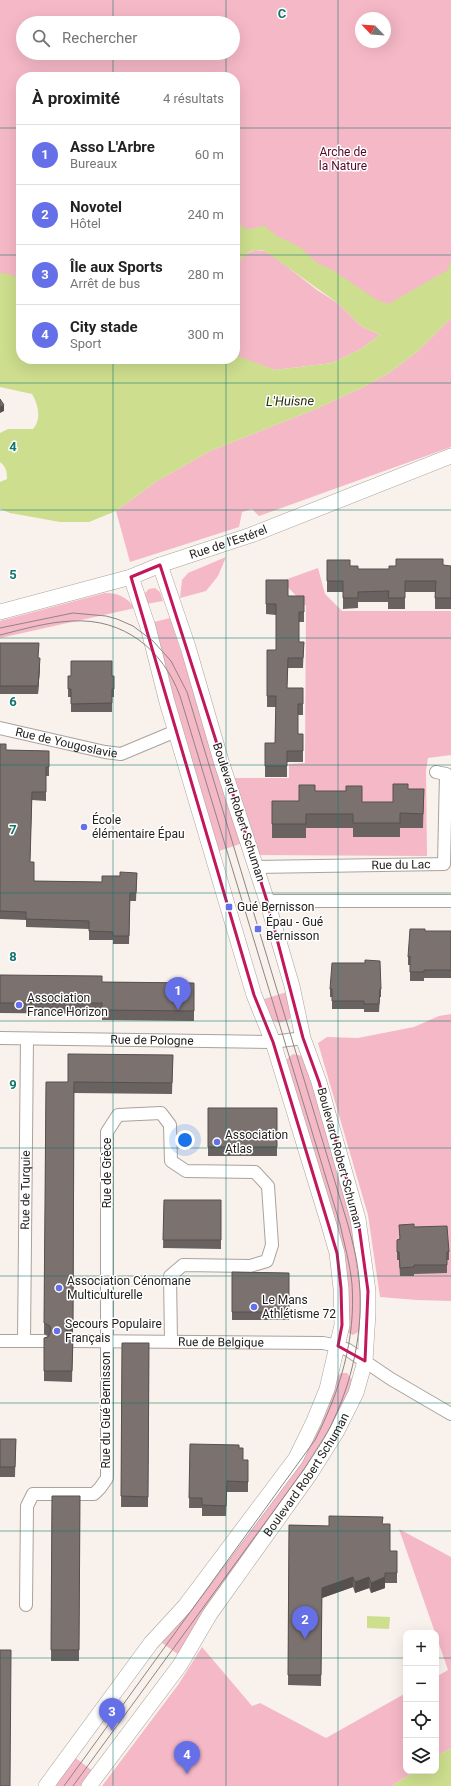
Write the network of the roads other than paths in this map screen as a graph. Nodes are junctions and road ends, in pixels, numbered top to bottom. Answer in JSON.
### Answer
{"nodes":[{"id":1,"x":451,"y":456,"type":"edge"},
{"id":2,"x":160,"y":565,"type":"junction"},
{"id":3,"x":130,"y":577,"type":"junction"},
{"id":4,"x":0,"y":612,"type":"edge"},
{"id":5,"x":0,"y":728,"type":"edge"},
{"id":6,"x":176,"y":731,"type":"junction"},
{"id":7,"x":436,"y":772,"type":"dead end"},
{"id":8,"x":256,"y":867,"type":"junction"},
{"id":9,"x":267,"y":901,"type":"junction"},
{"id":10,"x":451,"y":901,"type":"edge"},
{"id":11,"x":0,"y":1038,"type":"edge"},
{"id":12,"x":303,"y":1038,"type":"junction"},
{"id":13,"x":27,"y":1039,"type":"junction"},
{"id":14,"x":274,"y":1042,"type":"junction"},
{"id":15,"x":106,"y":1340,"type":"junction"},
{"id":16,"x":0,"y":1341,"type":"edge"},
{"id":17,"x":44,"y":1341,"type":"edge"},
{"id":18,"x":73,"y":1341,"type":"edge"},
{"id":19,"x":171,"y":1341,"type":"junction"},
{"id":20,"x":24,"y":1342,"type":"junction"},
{"id":21,"x":338,"y":1346,"type":"junction"},
{"id":22,"x":365,"y":1361,"type":"junction"},
{"id":23,"x":451,"y":1414,"type":"edge"},
{"id":24,"x":26,"y":1605,"type":"dead end"},
{"id":25,"x":46,"y":1786,"type":"edge"},
{"id":26,"x":89,"y":1786,"type":"edge"}],
"edges":[{"from":1,"to":2,"type":"street","name":"Rue de l'Estérel"},
{"from":2,"to":3,"type":"street","name":"Rue de l'Estérel"},
{"from":2,"to":8,"type":"street","name":"Boulevard Robert Schuman"},
{"from":3,"to":4,"type":"street","name":"Rue de l'Estérel"},
{"from":3,"to":6,"type":"street","name":"Boulevard Robert Schuman"},
{"from":5,"to":6,"type":"street","name":"Rue de Yougoslavie"},
{"from":6,"to":14,"type":"street","name":"Boulevard Robert Schuman"},
{"from":7,"to":8,"type":"street","name":"Rue du Lac"},
{"from":8,"to":9,"type":"street","name":"Boulevard Robert Schuman"},
{"from":9,"to":10,"type":"street"},
{"from":9,"to":12,"type":"street","name":"Boulevard Robert Schuman"},
{"from":11,"to":13,"type":"street","name":"Rue de Pologne"},
{"from":12,"to":14,"type":"street","name":"Rue de Pologne"},
{"from":12,"to":22,"type":"street","name":"Boulevard Robert Schuman"},
{"from":13,"to":14,"type":"street","name":"Rue de Pologne"},
{"from":13,"to":20,"type":"street","name":"Rue de Turquie"},
{"from":14,"to":21,"type":"street","name":"Boulevard Robert Schuman"},
{"from":15,"to":18,"type":"street","name":"Rue de Belgique"},
{"from":15,"to":19,"type":"street","name":"Rue de Belgique"},
{"from":15,"to":19,"type":"street","name":"Rue de Grèce"},
{"from":15,"to":24,"type":"street","name":"Rue du Gué Bernisson"},
{"from":16,"to":20,"type":"street"},
{"from":17,"to":20,"type":"street"},
{"from":19,"to":21,"type":"street","name":"Rue de Belgique"},
{"from":21,"to":22,"type":"street","name":"Rue de Belgique"},
{"from":21,"to":25,"type":"street","name":"Boulevard Robert Schuman"},
{"from":22,"to":23,"type":"street","name":"Rue de Belgique"},
{"from":22,"to":26,"type":"street","name":"Boulevard Robert Schuman"}]}
